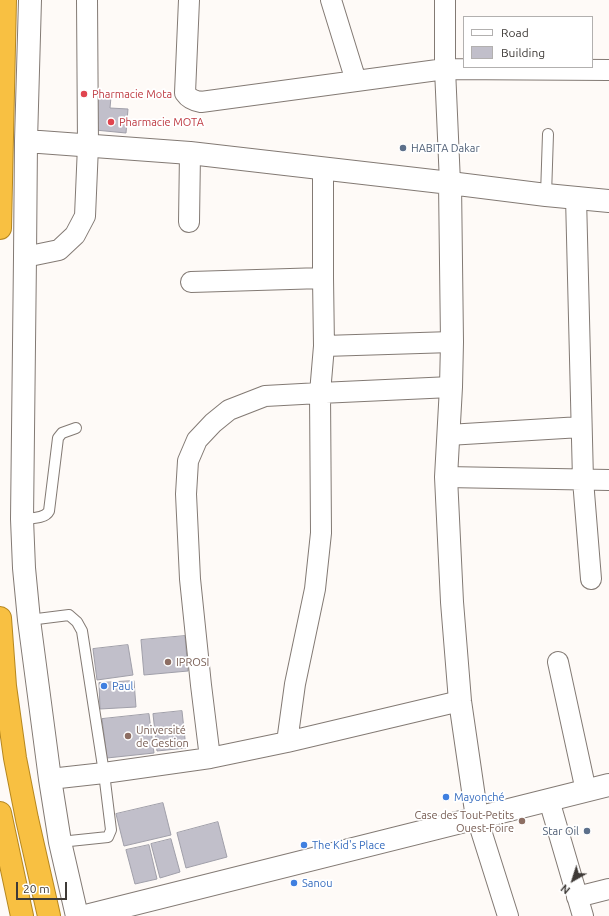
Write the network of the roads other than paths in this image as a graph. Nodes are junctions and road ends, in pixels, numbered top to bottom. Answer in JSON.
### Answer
{"nodes":[{"id":1,"x":5,"y":0,"type":"edge"},
{"id":2,"x":30,"y":0,"type":"edge"},
{"id":3,"x":87,"y":0,"type":"edge"},
{"id":4,"x":189,"y":0,"type":"edge"},
{"id":5,"x":331,"y":0,"type":"edge"},
{"id":6,"x":445,"y":0,"type":"edge"},
{"id":7,"x":446,"y":69,"type":"junction"},
{"id":8,"x":609,"y":70,"type":"edge"},
{"id":9,"x":356,"y":81,"type":"junction"},
{"id":10,"x":548,"y":134,"type":"dead end"},
{"id":11,"x":26,"y":141,"type":"junction"},
{"id":12,"x":88,"y":146,"type":"junction"},
{"id":13,"x":190,"y":154,"type":"junction"},
{"id":14,"x":323,"y":169,"type":"junction"},
{"id":15,"x":450,"y":183,"type":"junction"},
{"id":16,"x":546,"y":195,"type":"junction"},
{"id":17,"x":576,"y":197,"type":"junction"},
{"id":18,"x":609,"y":201,"type":"edge"},
{"id":19,"x":189,"y":222,"type":"dead end"},
{"id":20,"x":0,"y":228,"type":"edge"},
{"id":21,"x":25,"y":257,"type":"junction"},
{"id":22,"x":323,"y":278,"type":"junction"},
{"id":23,"x":191,"y":282,"type":"dead end"},
{"id":24,"x":452,"y":342,"type":"junction"},
{"id":25,"x":324,"y":346,"type":"junction"},
{"id":26,"x":451,"y":387,"type":"junction"},
{"id":27,"x":320,"y":394,"type":"junction"},
{"id":28,"x":581,"y":427,"type":"junction"},
{"id":29,"x":76,"y":428,"type":"dead end"},
{"id":30,"x":448,"y":436,"type":"junction"},
{"id":31,"x":446,"y":478,"type":"junction"},
{"id":32,"x":583,"y":480,"type":"junction"},
{"id":33,"x":609,"y":480,"type":"edge"},
{"id":34,"x":22,"y":519,"type":"junction"},
{"id":35,"x":591,"y":579,"type":"dead end"},
{"id":36,"x":0,"y":618,"type":"edge"},
{"id":37,"x":29,"y":620,"type":"junction"},
{"id":38,"x":558,"y":662,"type":"dead end"},
{"id":39,"x":460,"y":701,"type":"junction"},
{"id":40,"x":287,"y":742,"type":"junction"},
{"id":41,"x":210,"y":758,"type":"junction"},
{"id":42,"x":104,"y":773,"type":"junction"},
{"id":43,"x":50,"y":779,"type":"junction"},
{"id":44,"x":609,"y":785,"type":"edge"},
{"id":45,"x":586,"y":791,"type":"junction"},
{"id":46,"x":549,"y":800,"type":"junction"},
{"id":47,"x":0,"y":813,"type":"edge"},
{"id":48,"x":476,"y":818,"type":"junction"},
{"id":49,"x":60,"y":842,"type":"junction"},
{"id":50,"x":609,"y":889,"type":"edge"},
{"id":51,"x":580,"y":907,"type":"edge"},
{"id":52,"x":19,"y":913,"type":"edge"},
{"id":53,"x":49,"y":916,"type":"edge"},
{"id":54,"x":77,"y":916,"type":"edge"},
{"id":55,"x":86,"y":916,"type":"edge"},
{"id":56,"x":508,"y":916,"type":"edge"}],
"edges":[{"from":1,"to":20,"type":"highway"},
{"from":2,"to":11,"type":"street"},
{"from":3,"to":12,"type":"street"},
{"from":4,"to":9,"type":"street"},
{"from":5,"to":9,"type":"street"},
{"from":6,"to":7,"type":"street"},
{"from":7,"to":8,"type":"street"},
{"from":7,"to":9,"type":"street"},
{"from":7,"to":15,"type":"street"},
{"from":10,"to":16,"type":"lane"},
{"from":11,"to":12,"type":"street"},
{"from":11,"to":21,"type":"street"},
{"from":12,"to":13,"type":"street"},
{"from":12,"to":21,"type":"street"},
{"from":13,"to":14,"type":"street"},
{"from":13,"to":19,"type":"street"},
{"from":14,"to":15,"type":"street"},
{"from":14,"to":22,"type":"street"},
{"from":15,"to":16,"type":"street"},
{"from":15,"to":24,"type":"street"},
{"from":16,"to":17,"type":"street"},
{"from":17,"to":18,"type":"street"},
{"from":17,"to":28,"type":"street"},
{"from":21,"to":34,"type":"street"},
{"from":22,"to":23,"type":"street"},
{"from":22,"to":25,"type":"street"},
{"from":24,"to":25,"type":"street"},
{"from":24,"to":26,"type":"street"},
{"from":25,"to":27,"type":"street"},
{"from":26,"to":27,"type":"street"},
{"from":26,"to":30,"type":"street"},
{"from":27,"to":40,"type":"street"},
{"from":27,"to":41,"type":"street"},
{"from":28,"to":30,"type":"street"},
{"from":28,"to":32,"type":"street"},
{"from":29,"to":34,"type":"lane"},
{"from":30,"to":31,"type":"street"},
{"from":31,"to":32,"type":"street"},
{"from":31,"to":39,"type":"street"},
{"from":32,"to":33,"type":"street"},
{"from":32,"to":35,"type":"street"},
{"from":34,"to":37,"type":"street"},
{"from":36,"to":53,"type":"highway"},
{"from":37,"to":42,"type":"lane"},
{"from":37,"to":43,"type":"street"},
{"from":38,"to":45,"type":"street"},
{"from":39,"to":40,"type":"street"},
{"from":39,"to":48,"type":"street"},
{"from":40,"to":41,"type":"street"},
{"from":41,"to":42,"type":"street"},
{"from":42,"to":43,"type":"street"},
{"from":42,"to":49,"type":"lane"},
{"from":43,"to":49,"type":"street"},
{"from":44,"to":45,"type":"street"},
{"from":45,"to":46,"type":"street"},
{"from":46,"to":48,"type":"street"},
{"from":46,"to":51,"type":"street"},
{"from":47,"to":52,"type":"highway"},
{"from":48,"to":55,"type":"street"},
{"from":48,"to":56,"type":"street"},
{"from":49,"to":54,"type":"street"},
{"from":50,"to":51,"type":"street"}]}
